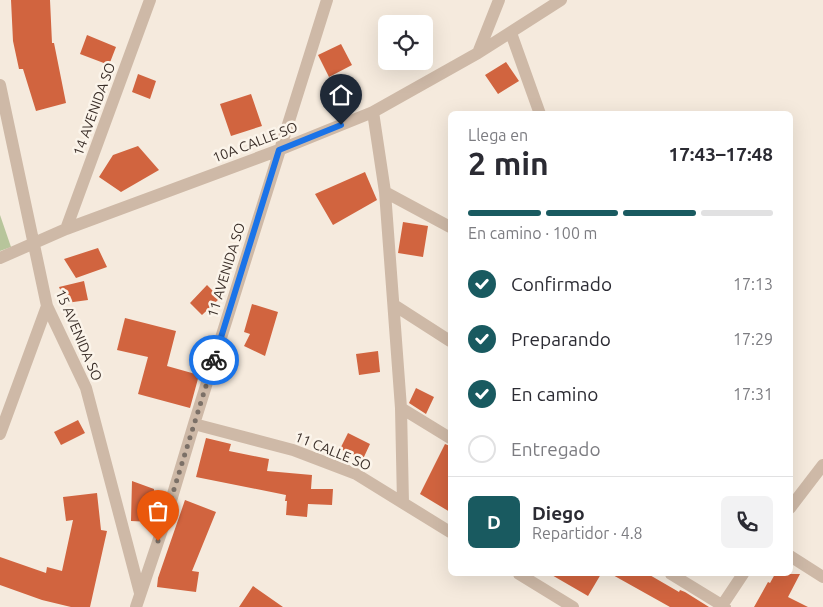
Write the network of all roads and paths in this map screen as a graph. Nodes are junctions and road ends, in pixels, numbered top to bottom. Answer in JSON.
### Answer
{"nodes":[{"id":1,"x":150,"y":0,"type":"edge"},
{"id":2,"x":327,"y":0,"type":"edge"},
{"id":3,"x":498,"y":0,"type":"edge"},
{"id":4,"x":561,"y":0,"type":"edge"},
{"id":5,"x":511,"y":33,"type":"junction"},
{"id":6,"x":478,"y":53,"type":"junction"},
{"id":7,"x":0,"y":85,"type":"edge"},
{"id":8,"x":539,"y":111,"type":"edge"},
{"id":9,"x":373,"y":112,"type":"junction"},
{"id":10,"x":279,"y":150,"type":"junction"},
{"id":11,"x":385,"y":192,"type":"junction"},
{"id":12,"x":448,"y":226,"type":"edge"},
{"id":13,"x":66,"y":229,"type":"junction"},
{"id":14,"x":33,"y":244,"type":"junction"},
{"id":15,"x":0,"y":258,"type":"edge"},
{"id":16,"x":394,"y":305,"type":"junction"},
{"id":17,"x":47,"y":306,"type":"junction"},
{"id":18,"x":448,"y":340,"type":"edge"},
{"id":19,"x":401,"y":408,"type":"junction"},
{"id":20,"x":194,"y":424,"type":"junction"},
{"id":21,"x":0,"y":434,"type":"edge"},
{"id":22,"x":448,"y":437,"type":"edge"},
{"id":23,"x":823,"y":465,"type":"edge"},
{"id":24,"x":403,"y":503,"type":"junction"},
{"id":25,"x":793,"y":504,"type":"edge"},
{"id":26,"x":448,"y":531,"type":"edge"},
{"id":27,"x":793,"y":558,"type":"edge"},
{"id":28,"x":524,"y":576,"type":"edge"},
{"id":29,"x":674,"y":576,"type":"edge"},
{"id":30,"x":742,"y":576,"type":"edge"},
{"id":31,"x":823,"y":577,"type":"edge"},
{"id":32,"x":140,"y":593,"type":"junction"},
{"id":33,"x":723,"y":606,"type":"edge"},
{"id":34,"x":136,"y":607,"type":"edge"},
{"id":35,"x":573,"y":607,"type":"edge"}],
"edges":[{"from":1,"to":13,"type":"street","name":"14 AVENIDA SO"},
{"from":2,"to":10,"type":"street","name":"11 AVENIDA SO"},
{"from":3,"to":6,"type":"street"},
{"from":4,"to":5,"type":"street","name":"10A CALLE SO"},
{"from":5,"to":6,"type":"street","name":"10A CALLE SO"},
{"from":5,"to":8,"type":"street"},
{"from":6,"to":9,"type":"street","name":"10A CALLE SO"},
{"from":7,"to":14,"type":"street","name":"15 AVENIDA SO"},
{"from":9,"to":10,"type":"street","name":"10A CALLE SO"},
{"from":9,"to":11,"type":"street"},
{"from":10,"to":13,"type":"street","name":"10A CALLE SO"},
{"from":10,"to":20,"type":"street","name":"11 AVENIDA SO"},
{"from":11,"to":12,"type":"street"},
{"from":11,"to":16,"type":"street"},
{"from":13,"to":14,"type":"street","name":"10A CALLE SO"},
{"from":14,"to":15,"type":"street","name":"10A CALLE SO"},
{"from":14,"to":17,"type":"street","name":"15 AVENIDA SO"},
{"from":16,"to":18,"type":"street"},
{"from":16,"to":19,"type":"street"},
{"from":17,"to":21,"type":"street"},
{"from":17,"to":32,"type":"street","name":"15 AVENIDA SO"},
{"from":19,"to":22,"type":"street"},
{"from":19,"to":24,"type":"street"},
{"from":20,"to":24,"type":"street","name":"11 CALLE SO"},
{"from":20,"to":32,"type":"street","name":"11 AVENIDA SO"},
{"from":23,"to":25,"type":"street"},
{"from":24,"to":26,"type":"street","name":"11 CALLE SO"},
{"from":27,"to":31,"type":"street"},
{"from":28,"to":35,"type":"street"},
{"from":29,"to":33,"type":"street"},
{"from":30,"to":33,"type":"street"},
{"from":32,"to":34,"type":"street","name":"11 AVENIDA SO"}]}
